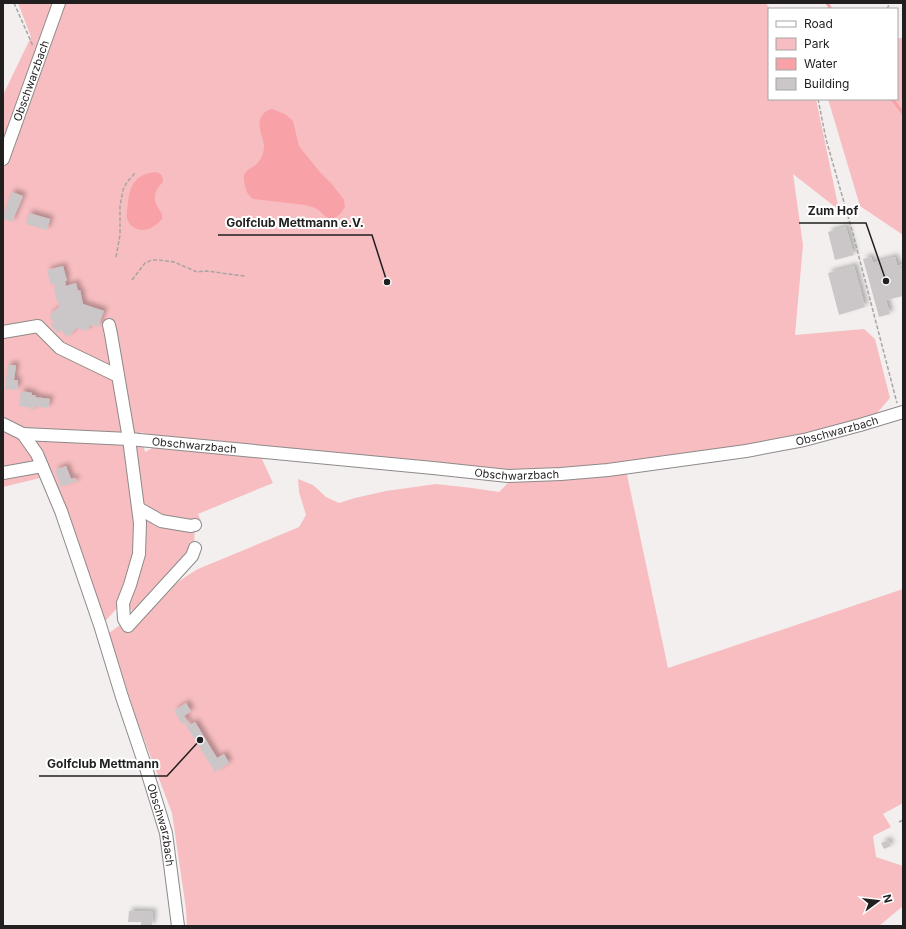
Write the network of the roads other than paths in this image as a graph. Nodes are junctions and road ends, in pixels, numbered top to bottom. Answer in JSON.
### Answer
{"nodes":[{"id":1,"x":59,"y":3,"type":"edge"},
{"id":2,"x":3,"y":159,"type":"edge"},
{"id":3,"x":109,"y":325,"type":"dead end"},
{"id":4,"x":3,"y":332,"type":"edge"},
{"id":5,"x":118,"y":376,"type":"junction"},
{"id":6,"x":901,"y":412,"type":"edge"},
{"id":7,"x":3,"y":424,"type":"edge"},
{"id":8,"x":23,"y":434,"type":"junction"},
{"id":9,"x":130,"y":439,"type":"junction"},
{"id":10,"x":42,"y":466,"type":"junction"},
{"id":11,"x":3,"y":473,"type":"edge"},
{"id":12,"x":138,"y":508,"type":"junction"},
{"id":13,"x":195,"y":525,"type":"dead end"},
{"id":14,"x":196,"y":548,"type":"dead end"},
{"id":15,"x":178,"y":926,"type":"edge"}],
"edges":[{"from":1,"to":2,"type":"street","name":"Obschwarzbach"},
{"from":3,"to":5,"type":"street"},
{"from":4,"to":5,"type":"street"},
{"from":5,"to":9,"type":"street"},
{"from":6,"to":9,"type":"street","name":"Obschwarzbach"},
{"from":7,"to":8,"type":"street","name":"Obschwarzbach"},
{"from":8,"to":9,"type":"street","name":"Obschwarzbach"},
{"from":8,"to":10,"type":"street","name":"Obschwarzbach"},
{"from":9,"to":12,"type":"street"},
{"from":10,"to":11,"type":"street"},
{"from":10,"to":15,"type":"street","name":"Obschwarzbach"},
{"from":12,"to":13,"type":"street"},
{"from":12,"to":14,"type":"street"}]}
